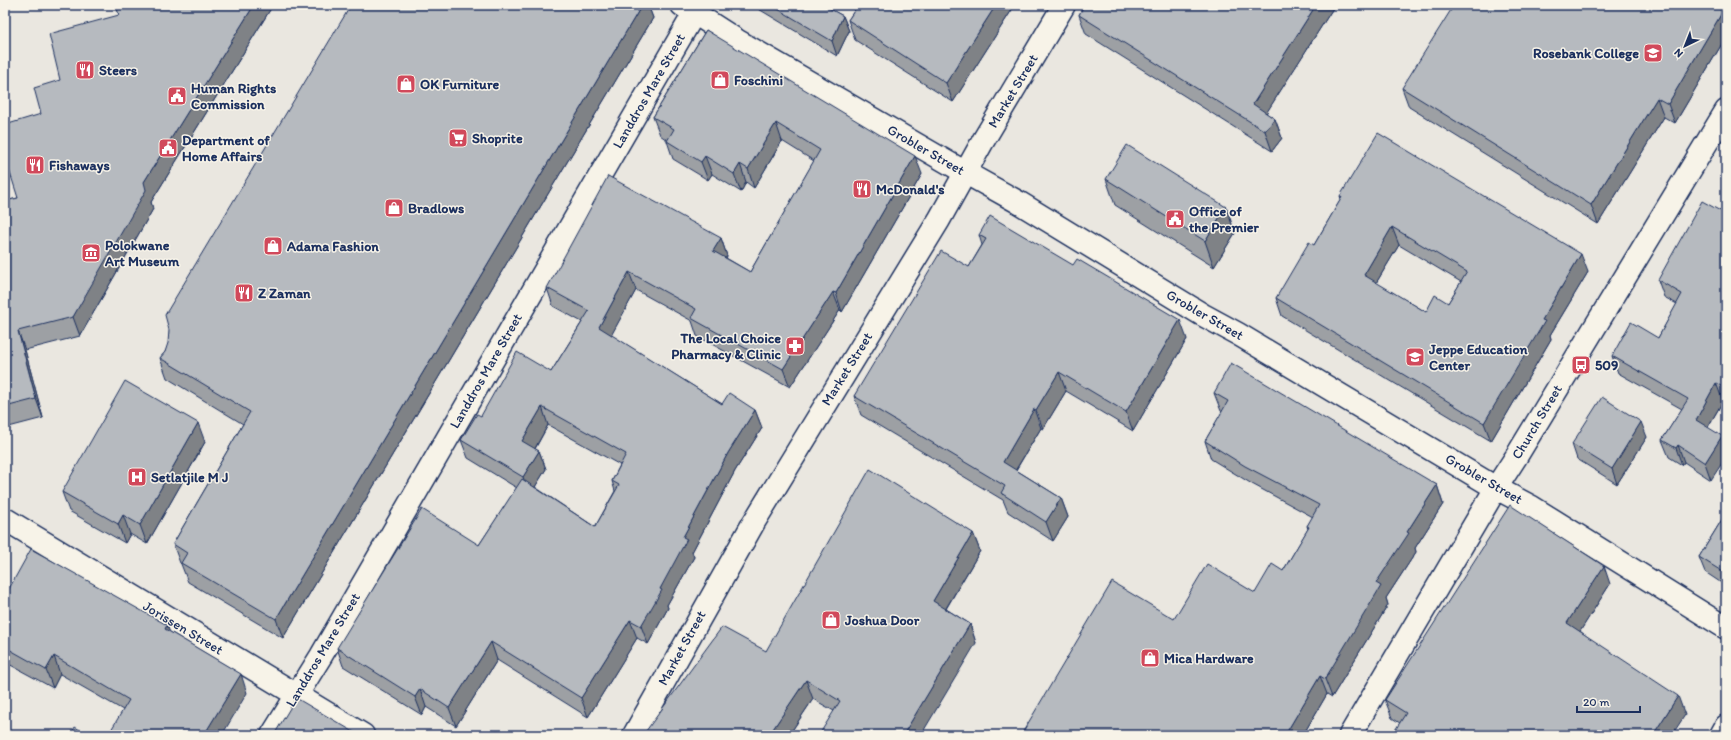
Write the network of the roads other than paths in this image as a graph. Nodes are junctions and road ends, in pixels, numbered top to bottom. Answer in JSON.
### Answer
{"nodes":[{"id":1,"x":1064,"y":5,"type":"edge"},
{"id":2,"x":692,"y":8,"type":"edge"},
{"id":3,"x":1726,"y":111,"type":"edge"},
{"id":4,"x":966,"y":173,"type":"junction"},
{"id":5,"x":1496,"y":488,"type":"junction"},
{"id":6,"x":5,"y":520,"type":"edge"},
{"id":7,"x":1726,"y":628,"type":"edge"},
{"id":8,"x":296,"y":695,"type":"junction"},
{"id":9,"x":1726,"y":726,"type":"edge"},
{"id":10,"x":272,"y":735,"type":"edge"},
{"id":11,"x":362,"y":735,"type":"edge"},
{"id":12,"x":634,"y":735,"type":"edge"},
{"id":13,"x":1350,"y":735,"type":"edge"},
{"id":14,"x":1720,"y":735,"type":"edge"}],
"edges":[{"from":1,"to":4,"type":"main road","name":"Market Street"},
{"from":2,"to":4,"type":"main road","name":"Grobler Street"},
{"from":2,"to":8,"type":"main road","name":"Landdros Mare Street"},
{"from":3,"to":5,"type":"main road","name":"Church Street"},
{"from":4,"to":5,"type":"main road","name":"Grobler Street"},
{"from":4,"to":12,"type":"main road","name":"Market Street"},
{"from":5,"to":7,"type":"main road","name":"Grobler Street"},
{"from":5,"to":13,"type":"main road","name":"Church Street"},
{"from":6,"to":8,"type":"main road","name":"Jorissen Street"},
{"from":8,"to":10,"type":"main road","name":"Landdros Mare Street"},
{"from":8,"to":11,"type":"main road","name":"Jorissen Street"},
{"from":9,"to":14,"type":"main road"}]}
